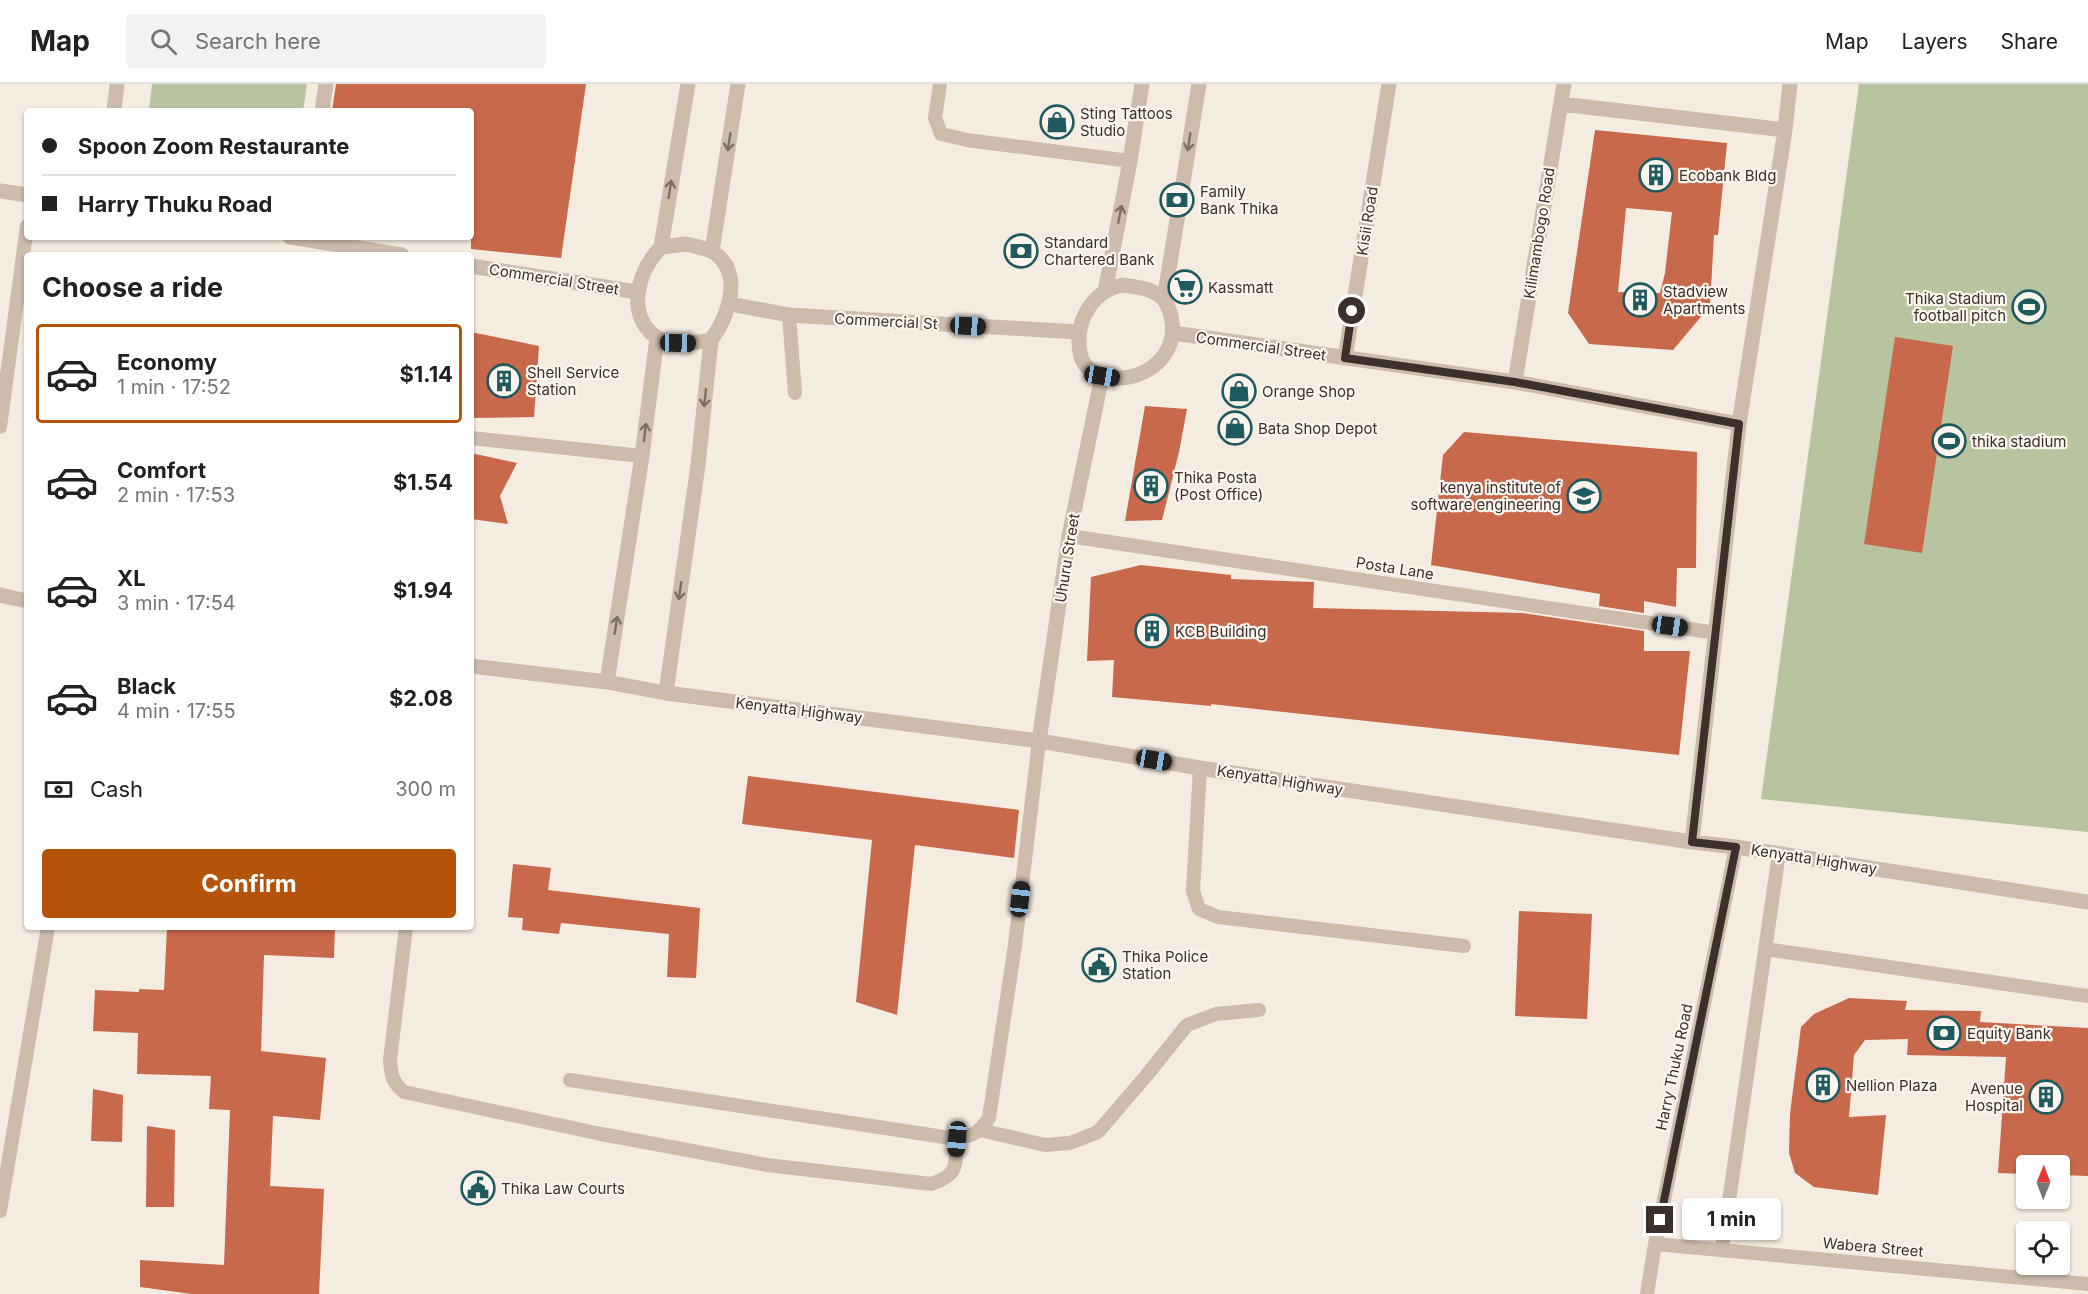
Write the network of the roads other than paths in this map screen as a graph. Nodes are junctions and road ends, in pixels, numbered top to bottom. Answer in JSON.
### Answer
{"nodes":[{"id":1,"x":117,"y":84,"type":"edge"},
{"id":2,"x":326,"y":84,"type":"edge"},
{"id":3,"x":688,"y":84,"type":"edge"},
{"id":4,"x":738,"y":84,"type":"edge"},
{"id":5,"x":940,"y":84,"type":"edge"},
{"id":6,"x":1142,"y":84,"type":"edge"},
{"id":7,"x":1198,"y":84,"type":"edge"},
{"id":8,"x":1389,"y":84,"type":"edge"},
{"id":9,"x":1564,"y":84,"type":"edge"},
{"id":10,"x":1790,"y":84,"type":"edge"},
{"id":11,"x":1561,"y":104,"type":"junction"},
{"id":12,"x":114,"y":108,"type":"edge"},
{"id":13,"x":322,"y":108,"type":"edge"},
{"id":14,"x":1785,"y":130,"type":"junction"},
{"id":15,"x":1130,"y":161,"type":"junction"},
{"id":16,"x":0,"y":191,"type":"edge"},
{"id":17,"x":24,"y":195,"type":"edge"},
{"id":18,"x":25,"y":240,"type":"edge"},
{"id":19,"x":312,"y":240,"type":"edge"},
{"id":20,"x":661,"y":247,"type":"junction"},
{"id":21,"x":712,"y":251,"type":"junction"},
{"id":22,"x":384,"y":252,"type":"edge"},
{"id":23,"x":474,"y":266,"type":"edge"},
{"id":24,"x":637,"y":292,"type":"junction"},
{"id":25,"x":1105,"y":292,"type":"junction"},
{"id":26,"x":1164,"y":300,"type":"junction"},
{"id":27,"x":730,"y":304,"type":"junction"},
{"id":28,"x":789,"y":315,"type":"junction"},
{"id":29,"x":1079,"y":332,"type":"junction"},
{"id":30,"x":1173,"y":333,"type":"junction"},
{"id":31,"x":657,"y":338,"type":"junction"},
{"id":32,"x":711,"y":340,"type":"junction"},
{"id":33,"x":1345,"y":358,"type":"junction"},
{"id":34,"x":1102,"y":376,"type":"junction"},
{"id":35,"x":1515,"y":382,"type":"junction"},
{"id":36,"x":795,"y":393,"type":"dead end"},
{"id":37,"x":1739,"y":424,"type":"junction"},
{"id":38,"x":0,"y":428,"type":"edge"},
{"id":39,"x":474,"y":438,"type":"edge"},
{"id":40,"x":642,"y":456,"type":"junction"},
{"id":41,"x":1069,"y":536,"type":"junction"},
{"id":42,"x":0,"y":595,"type":"edge"},
{"id":43,"x":24,"y":600,"type":"edge"},
{"id":44,"x":1716,"y":633,"type":"junction"},
{"id":45,"x":474,"y":666,"type":"edge"},
{"id":46,"x":607,"y":682,"type":"junction"},
{"id":47,"x":666,"y":693,"type":"junction"},
{"id":48,"x":1039,"y":741,"type":"junction"},
{"id":49,"x":1200,"y":768,"type":"junction"},
{"id":50,"x":1692,"y":842,"type":"junction"},
{"id":51,"x":1736,"y":847,"type":"junction"},
{"id":52,"x":1779,"y":853,"type":"junction"},
{"id":53,"x":2088,"y":903,"type":"edge"},
{"id":54,"x":47,"y":930,"type":"edge"},
{"id":55,"x":406,"y":930,"type":"edge"},
{"id":56,"x":1464,"y":946,"type":"dead end"},
{"id":57,"x":1766,"y":949,"type":"junction"},
{"id":58,"x":2088,"y":996,"type":"edge"},
{"id":59,"x":1259,"y":1010,"type":"dead end"},
{"id":60,"x":570,"y":1080,"type":"dead end"},
{"id":61,"x":980,"y":1130,"type":"junction"},
{"id":62,"x":957,"y":1139,"type":"junction"},
{"id":63,"x":0,"y":1211,"type":"edge"},
{"id":64,"x":1655,"y":1244,"type":"junction"},
{"id":65,"x":1722,"y":1250,"type":"junction"},
{"id":66,"x":2088,"y":1284,"type":"edge"},
{"id":67,"x":1647,"y":1294,"type":"edge"}],
"edges":[{"from":1,"to":12,"type":"street"},
{"from":2,"to":13,"type":"street"},
{"from":20,"to":3,"type":"street","one_way":true},
{"from":4,"to":21,"type":"street","one_way":true},
{"from":5,"to":15,"type":"lane"},
{"from":6,"to":15,"type":"street"},
{"from":7,"to":26,"type":"street","one_way":true},
{"from":8,"to":33,"type":"street","name":"Kisii Road"},
{"from":9,"to":11,"type":"street","name":"Kilimambogo Road"},
{"from":10,"to":14,"type":"street"},
{"from":11,"to":14,"type":"street"},
{"from":11,"to":35,"type":"street","name":"Kilimambogo Road"},
{"from":14,"to":37,"type":"street"},
{"from":25,"to":15,"type":"street","one_way":true},
{"from":16,"to":17,"type":"street"},
{"from":18,"to":38,"type":"lane"},
{"from":19,"to":22,"type":"street"},
{"from":20,"to":21,"type":"street"},
{"from":20,"to":24,"type":"street"},
{"from":21,"to":27,"type":"street"},
{"from":23,"to":24,"type":"street","name":"Commercial Street"},
{"from":24,"to":31,"type":"street"},
{"from":25,"to":26,"type":"street"},
{"from":25,"to":29,"type":"street"},
{"from":26,"to":30,"type":"street"},
{"from":27,"to":28,"type":"street","name":"Commercial St"},
{"from":27,"to":32,"type":"street"},
{"from":28,"to":29,"type":"street","name":"Commercial St"},
{"from":28,"to":36,"type":"lane"},
{"from":29,"to":34,"type":"street"},
{"from":30,"to":33,"type":"street","name":"Commercial Street"},
{"from":30,"to":34,"type":"street"},
{"from":31,"to":32,"type":"street"},
{"from":40,"to":31,"type":"street","one_way":true},
{"from":32,"to":47,"type":"street","one_way":true},
{"from":33,"to":35,"type":"street","name":"Commercial Street"},
{"from":34,"to":41,"type":"street","name":"Uhuru Street"},
{"from":35,"to":37,"type":"street","name":"Commercial Street"},
{"from":37,"to":44,"type":"street"},
{"from":39,"to":40,"type":"lane"},
{"from":46,"to":40,"type":"street","one_way":true},
{"from":41,"to":44,"type":"lane","name":"Posta Lane"},
{"from":41,"to":48,"type":"street","name":"Uhuru Street"},
{"from":42,"to":43,"type":"street"},
{"from":44,"to":50,"type":"street"},
{"from":45,"to":46,"type":"street","name":"Kenyatta Highway"},
{"from":46,"to":47,"type":"street","name":"Kenyatta Highway"},
{"from":47,"to":48,"type":"street","name":"Kenyatta Highway"},
{"from":48,"to":49,"type":"street","name":"Kenyatta Highway"},
{"from":48,"to":61,"type":"lane"},
{"from":49,"to":50,"type":"street","name":"Kenyatta Highway"},
{"from":49,"to":56,"type":"lane"},
{"from":50,"to":51,"type":"street","name":"Kenyatta Highway"},
{"from":51,"to":52,"type":"street","name":"Kenyatta Highway"},
{"from":51,"to":64,"type":"lane","name":"Harry Thuku Road"},
{"from":52,"to":53,"type":"street","name":"Kenyatta Highway"},
{"from":52,"to":57,"type":"lane"},
{"from":54,"to":63,"type":"lane"},
{"from":55,"to":62,"type":"lane"},
{"from":57,"to":58,"type":"lane"},
{"from":57,"to":65,"type":"lane"},
{"from":59,"to":61,"type":"lane"},
{"from":60,"to":62,"type":"lane"},
{"from":61,"to":62,"type":"lane"},
{"from":64,"to":65,"type":"lane","name":"Wabera Street"},
{"from":64,"to":67,"type":"lane","name":"Harry Thuku Road"},
{"from":65,"to":66,"type":"lane","name":"Wabera Street"}]}
